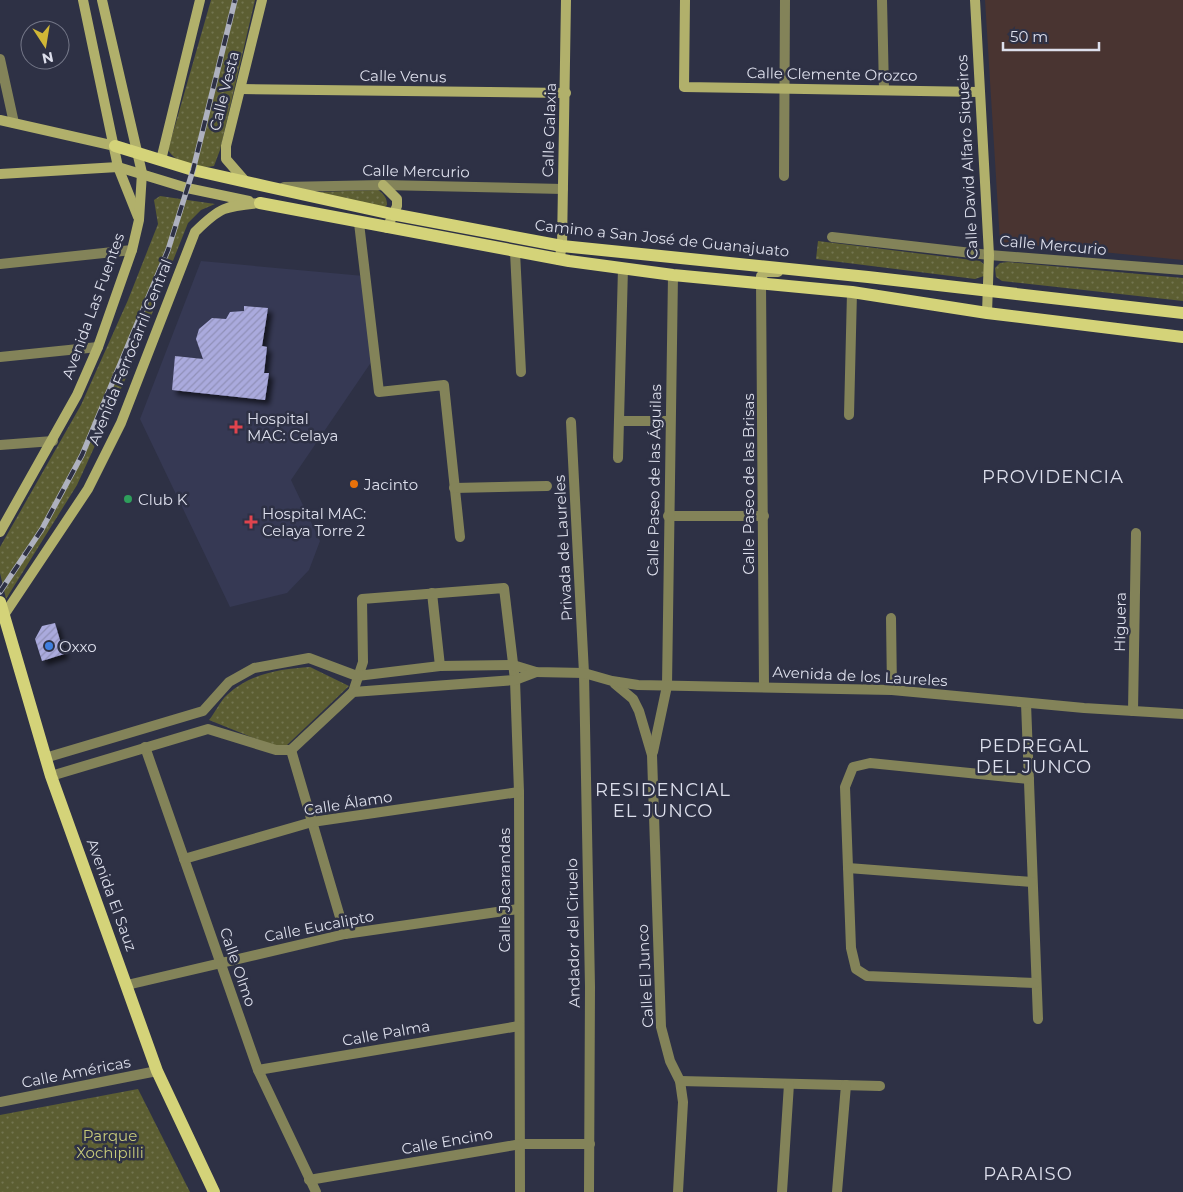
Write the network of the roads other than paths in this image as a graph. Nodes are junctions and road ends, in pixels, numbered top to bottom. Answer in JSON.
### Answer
{"nodes":[{"id":1,"x":83,"y":0,"type":"edge"},
{"id":2,"x":102,"y":0,"type":"edge"},
{"id":3,"x":200,"y":0,"type":"edge"},
{"id":4,"x":262,"y":0,"type":"edge"},
{"id":5,"x":566,"y":0,"type":"edge"},
{"id":6,"x":685,"y":0,"type":"edge"},
{"id":7,"x":785,"y":0,"type":"edge"},
{"id":8,"x":882,"y":0,"type":"edge"},
{"id":9,"x":975,"y":0,"type":"edge"},
{"id":10,"x":0,"y":59,"type":"edge"},
{"id":11,"x":240,"y":89,"type":"junction"},
{"id":12,"x":785,"y":89,"type":"junction"},
{"id":13,"x":884,"y":90,"type":"junction"},
{"id":14,"x":978,"y":92,"type":"junction"},
{"id":15,"x":566,"y":93,"type":"junction"},
{"id":16,"x":0,"y":120,"type":"edge"},
{"id":17,"x":14,"y":123,"type":"junction"},
{"id":18,"x":115,"y":146,"type":"junction"},
{"id":19,"x":137,"y":152,"type":"junction"},
{"id":20,"x":161,"y":160,"type":"junction"},
{"id":21,"x":118,"y":167,"type":"junction"},
{"id":22,"x":142,"y":173,"type":"junction"},
{"id":23,"x":0,"y":174,"type":"edge"},
{"id":24,"x":784,"y":176,"type":"dead end"},
{"id":25,"x":247,"y":182,"type":"junction"},
{"id":26,"x":383,"y":185,"type":"junction"},
{"id":27,"x":269,"y":188,"type":"junction"},
{"id":28,"x":563,"y":189,"type":"junction"},
{"id":29,"x":260,"y":203,"type":"junction"},
{"id":30,"x":392,"y":214,"type":"junction"},
{"id":31,"x":139,"y":220,"type":"junction"},
{"id":32,"x":359,"y":222,"type":"junction"},
{"id":33,"x":387,"y":228,"type":"junction"},
{"id":34,"x":832,"y":237,"type":"dead end"},
{"id":35,"x":562,"y":246,"type":"junction"},
{"id":36,"x":132,"y":250,"type":"junction"},
{"id":37,"x":515,"y":252,"type":"junction"},
{"id":38,"x":988,"y":255,"type":"junction"},
{"id":39,"x":559,"y":260,"type":"junction"},
{"id":40,"x":0,"y":264,"type":"edge"},
{"id":41,"x":623,"y":268,"type":"junction"},
{"id":42,"x":1183,"y":270,"type":"edge"},
{"id":43,"x":673,"y":274,"type":"junction"},
{"id":44,"x":868,"y":277,"type":"junction"},
{"id":45,"x":761,"y":282,"type":"junction"},
{"id":46,"x":986,"y":290,"type":"junction"},
{"id":47,"x":852,"y":292,"type":"junction"},
{"id":48,"x":987,"y":313,"type":"junction"},
{"id":49,"x":1183,"y":313,"type":"edge"},
{"id":50,"x":1183,"y":337,"type":"edge"},
{"id":51,"x":98,"y":347,"type":"junction"},
{"id":52,"x":0,"y":357,"type":"edge"},
{"id":53,"x":521,"y":372,"type":"dead end"},
{"id":54,"x":849,"y":415,"type":"dead end"},
{"id":55,"x":619,"y":421,"type":"junction"},
{"id":56,"x":670,"y":421,"type":"junction"},
{"id":57,"x":571,"y":422,"type":"dead end"},
{"id":58,"x":53,"y":441,"type":"junction"},
{"id":59,"x":0,"y":445,"type":"edge"},
{"id":60,"x":618,"y":458,"type":"dead end"},
{"id":61,"x":547,"y":486,"type":"dead end"},
{"id":62,"x":454,"y":488,"type":"junction"},
{"id":63,"x":668,"y":516,"type":"junction"},
{"id":64,"x":764,"y":516,"type":"junction"},
{"id":65,"x":0,"y":532,"type":"edge"},
{"id":66,"x":1136,"y":533,"type":"dead end"},
{"id":67,"x":460,"y":537,"type":"dead end"},
{"id":68,"x":432,"y":593,"type":"junction"},
{"id":69,"x":0,"y":602,"type":"edge"},
{"id":70,"x":2,"y":618,"type":"edge"},
{"id":71,"x":891,"y":618,"type":"dead end"},
{"id":72,"x":513,"y":665,"type":"junction"},
{"id":73,"x":440,"y":666,"type":"junction"},
{"id":74,"x":536,"y":672,"type":"junction"},
{"id":75,"x":584,"y":673,"type":"junction"},
{"id":76,"x":357,"y":676,"type":"junction"},
{"id":77,"x":515,"y":680,"type":"junction"},
{"id":78,"x":612,"y":681,"type":"junction"},
{"id":79,"x":667,"y":686,"type":"junction"},
{"id":80,"x":764,"y":686,"type":"junction"},
{"id":81,"x":892,"y":690,"type":"junction"},
{"id":82,"x":353,"y":692,"type":"junction"},
{"id":83,"x":1026,"y":703,"type":"junction"},
{"id":84,"x":1133,"y":711,"type":"junction"},
{"id":85,"x":1183,"y":714,"type":"edge"},
{"id":86,"x":145,"y":747,"type":"junction"},
{"id":87,"x":290,"y":750,"type":"junction"},
{"id":88,"x":652,"y":755,"type":"junction"},
{"id":89,"x":45,"y":758,"type":"junction"},
{"id":90,"x":51,"y":776,"type":"junction"},
{"id":91,"x":1028,"y":779,"type":"junction"},
{"id":92,"x":519,"y":792,"type":"junction"},
{"id":93,"x":312,"y":822,"type":"junction"},
{"id":94,"x":184,"y":859,"type":"junction"},
{"id":95,"x":848,"y":868,"type":"junction"},
{"id":96,"x":1032,"y":882,"type":"junction"},
{"id":97,"x":518,"y":909,"type":"junction"},
{"id":98,"x":345,"y":934,"type":"junction"},
{"id":99,"x":220,"y":963,"type":"junction"},
{"id":100,"x":1035,"y":983,"type":"junction"},
{"id":101,"x":127,"y":985,"type":"junction"},
{"id":102,"x":1038,"y":1019,"type":"dead end"},
{"id":103,"x":520,"y":1026,"type":"junction"},
{"id":104,"x":258,"y":1070,"type":"junction"},
{"id":105,"x":157,"y":1071,"type":"junction"},
{"id":106,"x":680,"y":1081,"type":"junction"},
{"id":107,"x":789,"y":1084,"type":"junction"},
{"id":108,"x":846,"y":1086,"type":"junction"},
{"id":109,"x":880,"y":1086,"type":"dead end"},
{"id":110,"x":0,"y":1102,"type":"edge"},
{"id":111,"x":520,"y":1144,"type":"junction"},
{"id":112,"x":590,"y":1144,"type":"junction"},
{"id":113,"x":309,"y":1180,"type":"junction"},
{"id":114,"x":214,"y":1192,"type":"edge"},
{"id":115,"x":316,"y":1192,"type":"edge"},
{"id":116,"x":520,"y":1192,"type":"edge"},
{"id":117,"x":589,"y":1192,"type":"edge"},
{"id":118,"x":678,"y":1192,"type":"edge"},
{"id":119,"x":782,"y":1192,"type":"edge"},
{"id":120,"x":837,"y":1192,"type":"edge"}],
"edges":[{"from":1,"to":18,"type":"main road","name":"Avenida Las Fuentes"},
{"from":2,"to":19,"type":"main road","name":"Avenida Las Fuentes"},
{"from":3,"to":20,"type":"main road"},
{"from":4,"to":11,"type":"main road","name":"Calle Vesta"},
{"from":5,"to":15,"type":"main road","name":"Calle Galaxia"},
{"from":6,"to":12,"type":"main road","name":"Calle Clemente Orozco"},
{"from":7,"to":12,"type":"street"},
{"from":8,"to":13,"type":"street"},
{"from":9,"to":14,"type":"main road","name":"Calle David Alfaro Siqueiros"},
{"from":10,"to":17,"type":"street"},
{"from":11,"to":15,"type":"main road","name":"Calle Venus"},
{"from":11,"to":25,"type":"main road","name":"Calle Vesta"},
{"from":12,"to":13,"type":"main road","name":"Calle Clemente Orozco"},
{"from":12,"to":24,"type":"street"},
{"from":13,"to":14,"type":"main road","name":"Calle Clemente Orozco"},
{"from":14,"to":38,"type":"main road","name":"Calle David Alfaro Siqueiros"},
{"from":15,"to":28,"type":"main road","name":"Calle Galaxia"},
{"from":16,"to":17,"type":"main road"},
{"from":17,"to":18,"type":"main road"},
{"from":18,"to":19,"type":"main road","name":"Camino a San José de Guanajuato"},
{"from":18,"to":21,"type":"main road","name":"Avenida Las Fuentes"},
{"from":19,"to":20,"type":"main road","name":"Camino a San José de Guanajuato"},
{"from":19,"to":22,"type":"main road","name":"Avenida Las Fuentes"},
{"from":20,"to":25,"type":"main road","name":"Camino a San José de Guanajuato"},
{"from":21,"to":22,"type":"main road","name":"Camino a San José de Guanajuato"},
{"from":21,"to":23,"type":"main road","name":"Camino a San José de Guanajuato"},
{"from":21,"to":31,"type":"main road","name":"Avenida Las Fuentes"},
{"from":22,"to":29,"type":"main road","name":"Camino a San José de Guanajuato"},
{"from":22,"to":31,"type":"main road","name":"Avenida Las Fuentes"},
{"from":25,"to":27,"type":"main road","name":"Camino a San José de Guanajuato"},
{"from":26,"to":27,"type":"street","name":"Calle Mercurio"},
{"from":26,"to":28,"type":"street","name":"Calle Mercurio"},
{"from":26,"to":30,"type":"main road"},
{"from":27,"to":30,"type":"main road","name":"Camino a San José de Guanajuato"},
{"from":28,"to":35,"type":"main road","name":"Calle Galaxia"},
{"from":29,"to":32,"type":"main road","name":"Camino a San José de Guanajuato"},
{"from":29,"to":70,"type":"main road","name":"Avenida Ferrocarril Central"},
{"from":30,"to":33,"type":"main road"},
{"from":30,"to":35,"type":"main road","name":"Camino a San José de Guanajuato"},
{"from":31,"to":36,"type":"main road","name":"Avenida Las Fuentes"},
{"from":32,"to":33,"type":"main road","name":"Camino a San José de Guanajuato"},
{"from":32,"to":62,"type":"street"},
{"from":33,"to":37,"type":"main road","name":"Camino a San José de Guanajuato"},
{"from":34,"to":38,"type":"street","name":"Calle Mercurio"},
{"from":35,"to":39,"type":"main road","name":"Calle Galaxia"},
{"from":35,"to":44,"type":"main road","name":"Camino a San José de Guanajuato"},
{"from":36,"to":40,"type":"street"},
{"from":36,"to":51,"type":"main road","name":"Avenida Las Fuentes"},
{"from":37,"to":39,"type":"main road","name":"Camino a San José de Guanajuato"},
{"from":37,"to":53,"type":"street"},
{"from":38,"to":42,"type":"street","name":"Calle Mercurio"},
{"from":38,"to":46,"type":"main road","name":"Calle David Alfaro Siqueiros"},
{"from":39,"to":41,"type":"main road","name":"Camino a San José de Guanajuato"},
{"from":41,"to":43,"type":"main road","name":"Camino a San José de Guanajuato"},
{"from":41,"to":55,"type":"street"},
{"from":43,"to":45,"type":"main road","name":"Camino a San José de Guanajuato"},
{"from":43,"to":56,"type":"street","name":"Calle Paseo de las Águilas"},
{"from":44,"to":45,"type":"main road"},
{"from":44,"to":46,"type":"main road","name":"Camino a San José de Guanajuato"},
{"from":45,"to":47,"type":"main road","name":"Camino a San José de Guanajuato"},
{"from":45,"to":64,"type":"street","name":"Calle Paseo de las Brisas"},
{"from":46,"to":48,"type":"main road","name":"Calle David Alfaro Siqueiros"},
{"from":46,"to":49,"type":"main road","name":"Camino a San José de Guanajuato"},
{"from":47,"to":48,"type":"main road","name":"Camino a San José de Guanajuato"},
{"from":47,"to":54,"type":"street"},
{"from":48,"to":50,"type":"main road","name":"Camino a San José de Guanajuato"},
{"from":51,"to":52,"type":"street"},
{"from":51,"to":58,"type":"main road","name":"Avenida Las Fuentes"},
{"from":55,"to":56,"type":"street"},
{"from":55,"to":60,"type":"street"},
{"from":56,"to":63,"type":"street","name":"Calle Paseo de las Águilas"},
{"from":57,"to":75,"type":"street","name":"Privada de Laureles"},
{"from":58,"to":59,"type":"street"},
{"from":58,"to":65,"type":"main road","name":"Avenida Las Fuentes"},
{"from":61,"to":62,"type":"street"},
{"from":62,"to":67,"type":"street"},
{"from":63,"to":64,"type":"street"},
{"from":63,"to":79,"type":"street","name":"Calle Paseo de las Águilas"},
{"from":64,"to":80,"type":"street","name":"Calle Paseo de las Brisas"},
{"from":66,"to":84,"type":"street","name":"Higuera"},
{"from":68,"to":72,"type":"street","name":"Calle Jacarandas"},
{"from":68,"to":73,"type":"street"},
{"from":68,"to":76,"type":"street"},
{"from":69,"to":70,"type":"main road","name":"Avenida El Sauz"},
{"from":70,"to":89,"type":"main road","name":"Avenida El Sauz"},
{"from":71,"to":81,"type":"street"},
{"from":72,"to":73,"type":"street","name":"Avenida de los Laureles"},
{"from":72,"to":74,"type":"street","name":"Avenida de los Laureles"},
{"from":72,"to":77,"type":"street","name":"Calle Jacarandas"},
{"from":73,"to":76,"type":"street","name":"Avenida de los Laureles"},
{"from":74,"to":75,"type":"street","name":"Avenida de los Laureles"},
{"from":74,"to":77,"type":"street","name":"Avenida de los Laureles"},
{"from":75,"to":78,"type":"street","name":"Avenida de los Laureles"},
{"from":75,"to":112,"type":"street","name":"Andador del Ciruelo"},
{"from":76,"to":82,"type":"street"},
{"from":76,"to":89,"type":"street","name":"Avenida de los Laureles"},
{"from":77,"to":82,"type":"street","name":"Avenida de los Laureles"},
{"from":77,"to":92,"type":"street","name":"Calle Jacarandas"},
{"from":78,"to":79,"type":"street","name":"Avenida de los Laureles"},
{"from":78,"to":88,"type":"street","name":"Calle El Junco"},
{"from":79,"to":80,"type":"street","name":"Avenida de los Laureles"},
{"from":79,"to":88,"type":"street","name":"Calle El Junco"},
{"from":80,"to":81,"type":"street","name":"Avenida de los Laureles"},
{"from":81,"to":83,"type":"street","name":"Avenida de los Laureles"},
{"from":82,"to":87,"type":"street"},
{"from":83,"to":84,"type":"street","name":"Avenida de los Laureles"},
{"from":83,"to":91,"type":"street"},
{"from":84,"to":85,"type":"street","name":"Avenida de los Laureles"},
{"from":86,"to":87,"type":"street"},
{"from":86,"to":90,"type":"street"},
{"from":86,"to":94,"type":"street","name":"Calle Olmo"},
{"from":87,"to":93,"type":"street"},
{"from":88,"to":106,"type":"street","name":"Calle El Junco"},
{"from":89,"to":90,"type":"main road","name":"Avenida El Sauz"},
{"from":90,"to":101,"type":"main road","name":"Avenida El Sauz"},
{"from":91,"to":95,"type":"street"},
{"from":91,"to":96,"type":"street"},
{"from":92,"to":93,"type":"street","name":"Calle Álamo"},
{"from":92,"to":97,"type":"street","name":"Calle Jacarandas"},
{"from":93,"to":94,"type":"street","name":"Calle Álamo"},
{"from":93,"to":98,"type":"street"},
{"from":94,"to":99,"type":"street","name":"Calle Olmo"},
{"from":95,"to":96,"type":"street"},
{"from":95,"to":100,"type":"street"},
{"from":96,"to":100,"type":"street"},
{"from":97,"to":98,"type":"street","name":"Calle Eucalipto"},
{"from":97,"to":103,"type":"street","name":"Calle Jacarandas"},
{"from":98,"to":99,"type":"street","name":"Calle Eucalipto"},
{"from":99,"to":101,"type":"street","name":"Calle Eucalipto"},
{"from":99,"to":104,"type":"street","name":"Calle Olmo"},
{"from":100,"to":102,"type":"street"},
{"from":101,"to":105,"type":"main road","name":"Avenida El Sauz"},
{"from":103,"to":104,"type":"street","name":"Calle Palma"},
{"from":103,"to":111,"type":"street","name":"Calle Jacarandas"},
{"from":104,"to":113,"type":"street","name":"Calle Olmo"},
{"from":105,"to":110,"type":"street","name":"Calle Américas"},
{"from":105,"to":114,"type":"main road","name":"Avenida El Sauz"},
{"from":106,"to":107,"type":"street"},
{"from":106,"to":118,"type":"street","name":"Calle El Junco"},
{"from":107,"to":108,"type":"street"},
{"from":107,"to":119,"type":"street"},
{"from":108,"to":109,"type":"street"},
{"from":108,"to":120,"type":"street"},
{"from":111,"to":112,"type":"street","name":"Calle Encino"},
{"from":111,"to":113,"type":"street","name":"Calle Encino"},
{"from":111,"to":116,"type":"street","name":"Calle Jacarandas"},
{"from":112,"to":117,"type":"street","name":"Andador del Ciruelo"},
{"from":113,"to":115,"type":"street","name":"Calle Olmo"}]}
